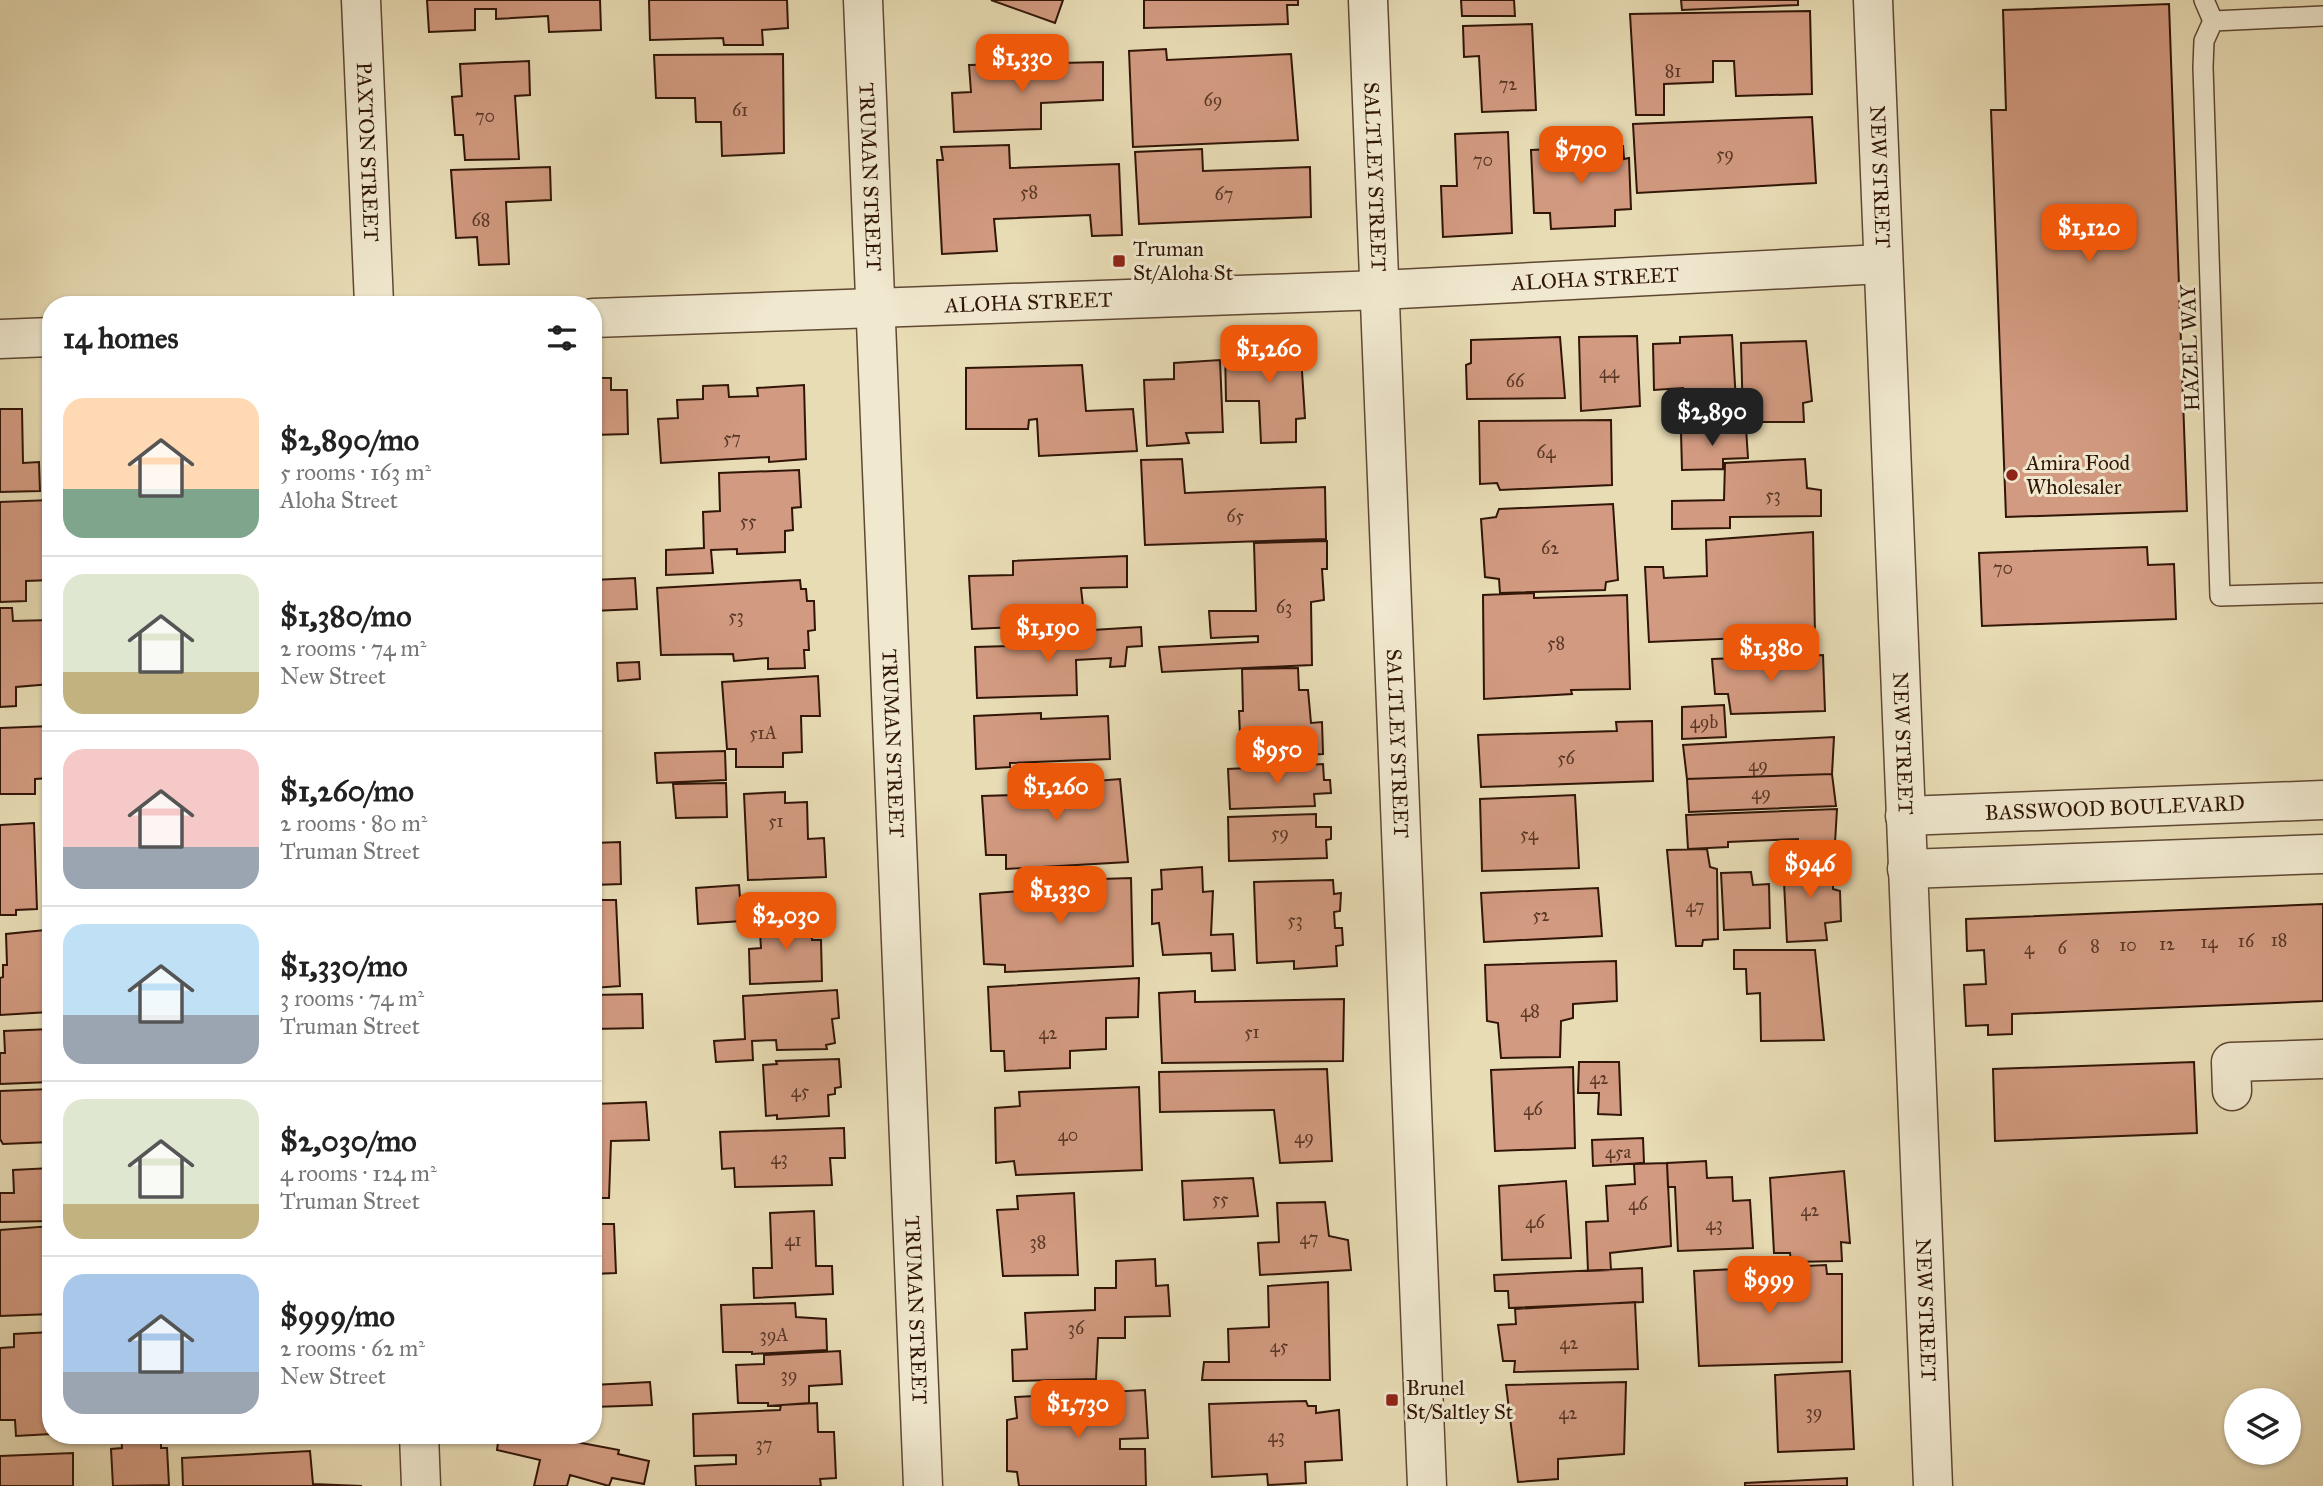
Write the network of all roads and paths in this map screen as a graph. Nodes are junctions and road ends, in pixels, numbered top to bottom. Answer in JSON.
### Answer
{"nodes":[{"id":1,"x":361,"y":0,"type":"edge"},
{"id":2,"x":863,"y":0,"type":"edge"},
{"id":3,"x":1368,"y":0,"type":"edge"},
{"id":4,"x":1872,"y":0,"type":"edge"},
{"id":5,"x":2204,"y":0,"type":"edge"},
{"id":6,"x":2323,"y":16,"type":"edge"},
{"id":7,"x":2213,"y":21,"type":"junction"},
{"id":8,"x":1882,"y":264,"type":"junction"},
{"id":9,"x":1380,"y":289,"type":"junction"},
{"id":10,"x":373,"y":296,"type":"edge"},
{"id":11,"x":875,"y":307,"type":"junction"},
{"id":12,"x":602,"y":318,"type":"edge"},
{"id":13,"x":42,"y":337,"type":"edge"},
{"id":14,"x":0,"y":339,"type":"edge"},
{"id":15,"x":2323,"y":593,"type":"edge"},
{"id":16,"x":2323,"y":800,"type":"edge"},
{"id":17,"x":1905,"y":816,"type":"junction"},
{"id":18,"x":2323,"y":854,"type":"edge"},
{"id":19,"x":1907,"y":869,"type":"junction"},
{"id":20,"x":2323,"y":1059,"type":"edge"},
{"id":21,"x":2232,"y":1091,"type":"dead end"},
{"id":22,"x":419,"y":1444,"type":"edge"},
{"id":23,"x":421,"y":1486,"type":"edge"},
{"id":24,"x":923,"y":1486,"type":"edge"},
{"id":25,"x":1427,"y":1486,"type":"edge"},
{"id":26,"x":1933,"y":1486,"type":"edge"}],
"edges":[{"from":1,"to":10,"type":"street","name":"PAXTON STREET"},
{"from":2,"to":11,"type":"street","name":"TRUMAN STREET"},
{"from":3,"to":9,"type":"street","name":"SALTLEY STREET"},
{"from":4,"to":8,"type":"street","name":"NEW STREET"},
{"from":5,"to":7,"type":"lane"},
{"from":6,"to":7,"type":"lane"},
{"from":7,"to":15,"type":"lane","name":"HAZEL WAY"},
{"from":8,"to":9,"type":"street","name":"ALOHA STREET"},
{"from":8,"to":17,"type":"street","name":"NEW STREET"},
{"from":9,"to":11,"type":"street","name":"ALOHA STREET"},
{"from":9,"to":25,"type":"street","name":"SALTLEY STREET"},
{"from":11,"to":12,"type":"street","name":"ALOHA STREET"},
{"from":11,"to":24,"type":"street","name":"TRUMAN STREET"},
{"from":13,"to":14,"type":"street"},
{"from":16,"to":17,"type":"street","name":"BASSWOOD BOULEVARD"},
{"from":17,"to":19,"type":"street","name":"NEW STREET"},
{"from":18,"to":19,"type":"street"},
{"from":19,"to":26,"type":"street","name":"NEW STREET"},
{"from":20,"to":21,"type":"street"},
{"from":22,"to":23,"type":"street"}]}
